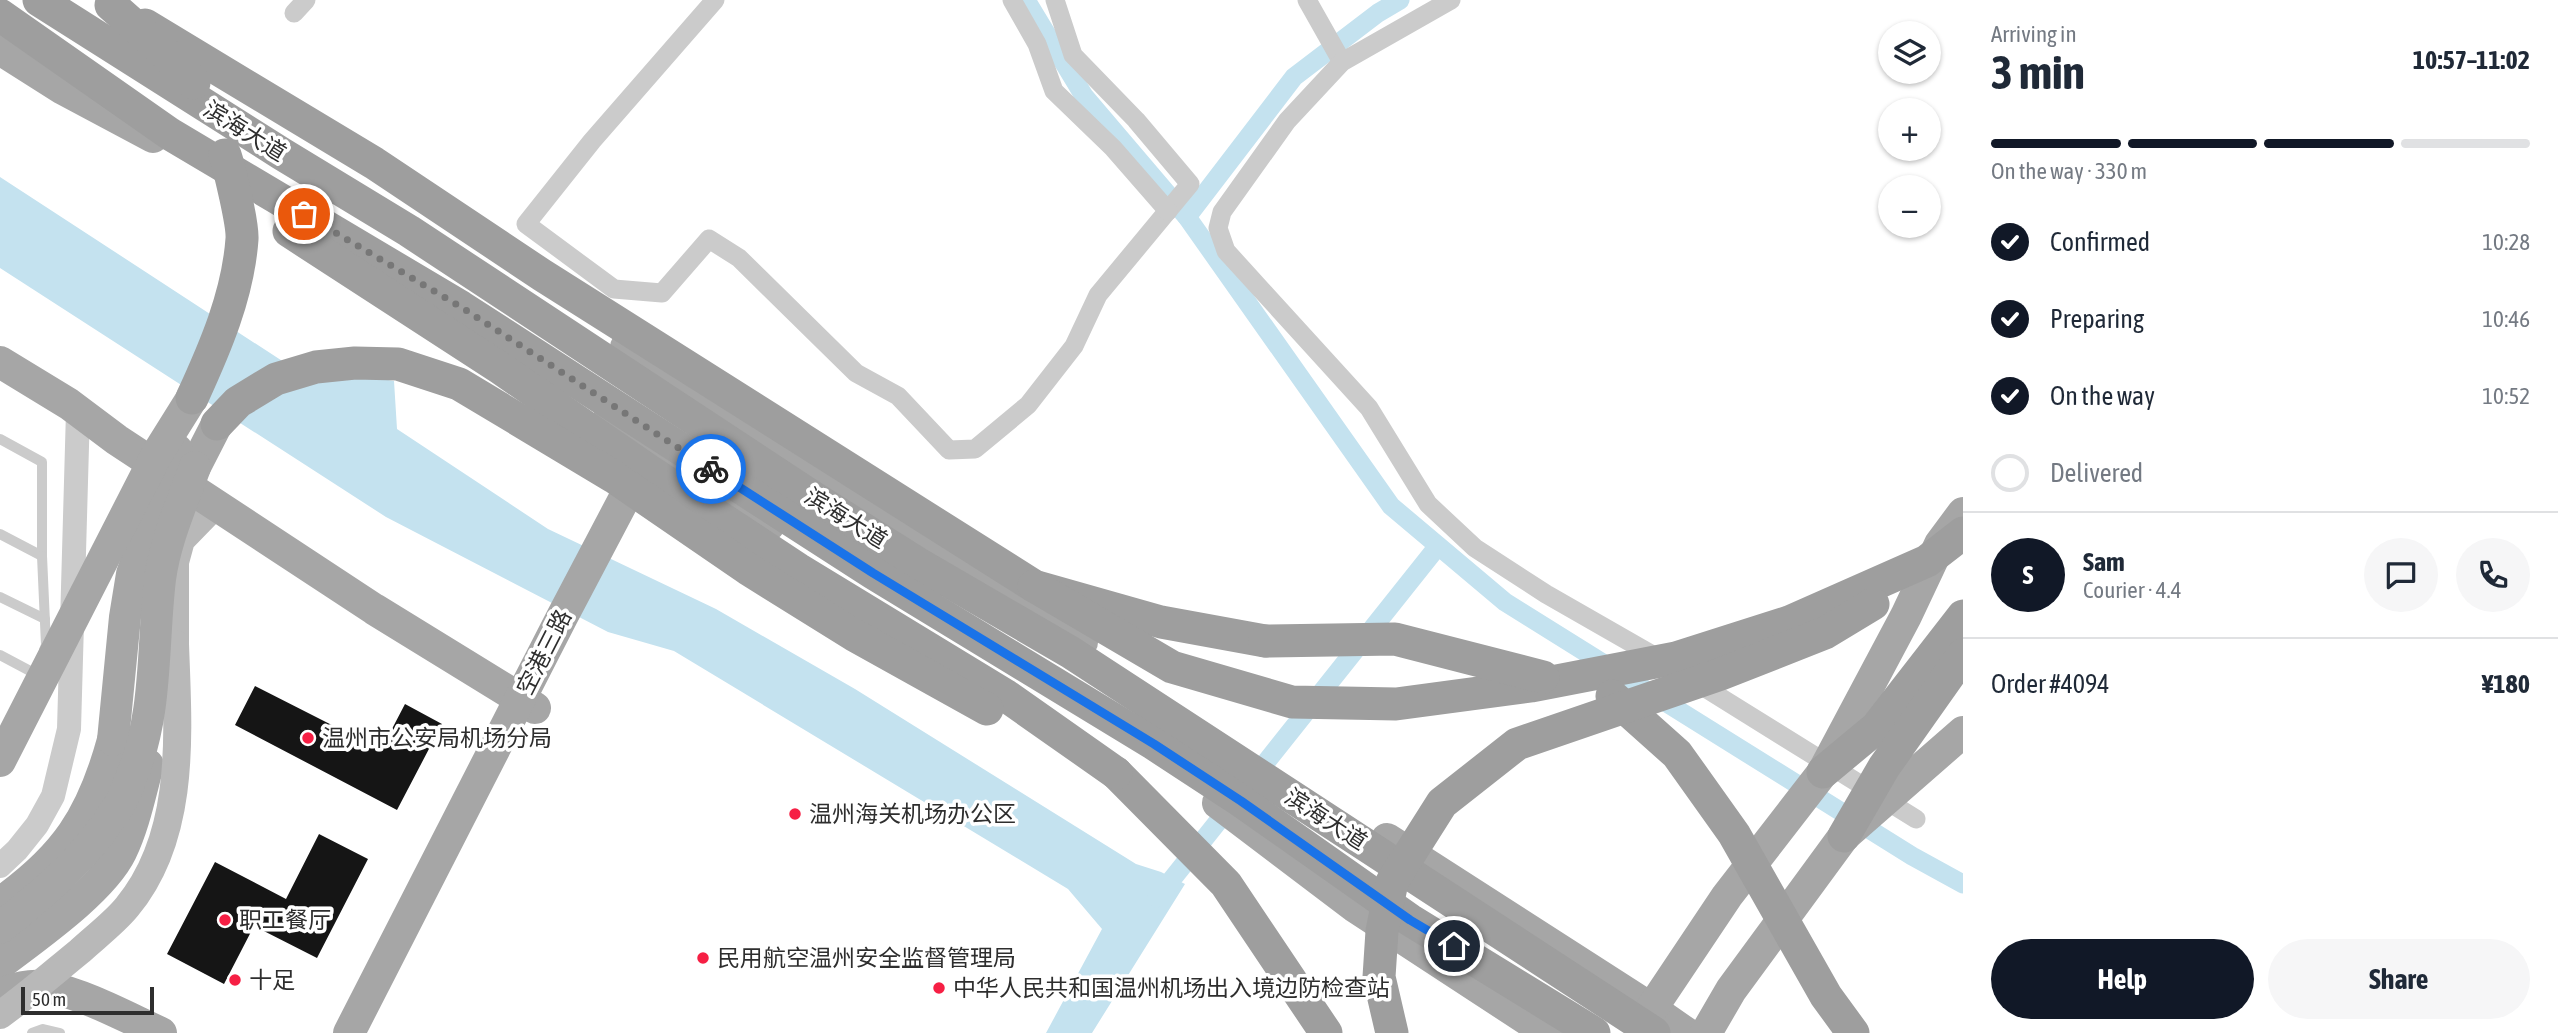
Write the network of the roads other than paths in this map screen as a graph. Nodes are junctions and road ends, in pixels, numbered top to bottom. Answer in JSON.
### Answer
{"nodes":[{"id":1,"x":39,"y":0,"type":"edge"},
{"id":2,"x":715,"y":0,"type":"edge"},
{"id":3,"x":1012,"y":0,"type":"edge"},
{"id":4,"x":1055,"y":0,"type":"edge"},
{"id":5,"x":1307,"y":0,"type":"edge"},
{"id":6,"x":1451,"y":0,"type":"edge"},
{"id":7,"x":103,"y":2,"type":"edge"},
{"id":8,"x":0,"y":15,"type":"edge"},
{"id":9,"x":0,"y":49,"type":"edge"},
{"id":10,"x":1342,"y":62,"type":"junction"},
{"id":11,"x":170,"y":135,"type":"junction"},
{"id":12,"x":1172,"y":205,"type":"junction"},
{"id":13,"x":0,"y":362,"type":"edge"},
{"id":14,"x":694,"y":392,"type":"junction"},
{"id":15,"x":192,"y":398,"type":"junction"},
{"id":16,"x":78,"y":411,"type":"junction"},
{"id":17,"x":217,"y":424,"type":"joint"},
{"id":18,"x":0,"y":439,"type":"edge"},
{"id":19,"x":659,"y":456,"type":"junction"},
{"id":20,"x":186,"y":474,"type":"junction"},
{"id":21,"x":215,"y":505,"type":"junction"},
{"id":22,"x":1963,"y":513,"type":"edge"},
{"id":23,"x":1963,"y":533,"type":"edge"},
{"id":24,"x":0,"y":534,"type":"edge"},
{"id":25,"x":42,"y":556,"type":"junction"},
{"id":26,"x":1927,"y":561,"type":"junction"},
{"id":27,"x":1034,"y":586,"type":"junction"},
{"id":28,"x":0,"y":597,"type":"edge"},
{"id":29,"x":1963,"y":616,"type":"edge"},
{"id":30,"x":45,"y":619,"type":"junction"},
{"id":31,"x":0,"y":654,"type":"edge"},
{"id":32,"x":1963,"y":655,"type":"edge"},
{"id":33,"x":32,"y":672,"type":"junction"},
{"id":34,"x":26,"y":683,"type":"dead end"},
{"id":35,"x":528,"y":703,"type":"junction"},
{"id":36,"x":1910,"y":707,"type":"junction"},
{"id":37,"x":1963,"y":732,"type":"edge"},
{"id":38,"x":113,"y":740,"type":"junction"},
{"id":39,"x":0,"y":761,"type":"edge"},
{"id":40,"x":1116,"y":773,"type":"junction"},
{"id":41,"x":1813,"y":784,"type":"junction"},
{"id":42,"x":1916,"y":819,"type":"dead end"},
{"id":43,"x":1854,"y":824,"type":"junction"},
{"id":44,"x":0,"y":866,"type":"edge"},
{"id":45,"x":0,"y":903,"type":"edge"},
{"id":46,"x":0,"y":928,"type":"edge"},
{"id":47,"x":0,"y":964,"type":"edge"},
{"id":48,"x":1292,"y":984,"type":"junction"},
{"id":49,"x":0,"y":994,"type":"edge"},
{"id":50,"x":0,"y":1015,"type":"edge"},
{"id":51,"x":1647,"y":1025,"type":"edge"},
{"id":52,"x":32,"y":1033,"type":"edge"},
{"id":53,"x":60,"y":1033,"type":"edge"},
{"id":54,"x":161,"y":1033,"type":"edge"},
{"id":55,"x":349,"y":1033,"type":"edge"},
{"id":56,"x":369,"y":1033,"type":"edge"},
{"id":57,"x":1315,"y":1033,"type":"edge"},
{"id":58,"x":1326,"y":1033,"type":"edge"},
{"id":59,"x":1392,"y":1033,"type":"edge"},
{"id":60,"x":1548,"y":1033,"type":"edge"},
{"id":61,"x":1594,"y":1033,"type":"edge"},
{"id":62,"x":1686,"y":1033,"type":"edge"},
{"id":63,"x":1706,"y":1033,"type":"edge"},
{"id":64,"x":1853,"y":1033,"type":"edge"}],
"edges":[{"from":1,"to":51,"type":"highway","name":"滨海大道","bridge":true},
{"from":2,"to":12,"type":"street"},
{"from":3,"to":12,"type":"street"},
{"from":4,"to":12,"type":"street"},
{"from":5,"to":10,"type":"street"},
{"from":6,"to":10,"type":"street"},
{"from":7,"to":14,"type":"main road"},
{"from":7,"to":15,"type":"highway","bridge":true},
{"from":7,"to":27,"type":"highway","bridge":true},
{"from":8,"to":11,"type":"highway","name":"滨海大道","bridge":true},
{"from":9,"to":19,"type":"main road"},
{"from":10,"to":42,"type":"street"},
{"from":11,"to":40,"type":"highway","bridge":true},
{"from":11,"to":61,"type":"highway","name":"滨海大道","bridge":true},
{"from":13,"to":16,"type":"main road"},
{"from":14,"to":19,"type":"main road","name":"空港三路"},
{"from":14,"to":51,"type":"main road"},
{"from":15,"to":38,"type":"main road","bridge":true},
{"from":15,"to":39,"type":"main road","bridge":true},
{"from":16,"to":20,"type":"main road"},
{"from":16,"to":44,"type":"street"},
{"from":17,"to":20,"type":"main road"},
{"from":17,"to":40,"type":"highway","bridge":true},
{"from":18,"to":25,"type":"lane"},
{"from":19,"to":35,"type":"main road","name":"空港三路"},
{"from":19,"to":60,"type":"main road"},
{"from":20,"to":21,"type":"main road"},
{"from":20,"to":38,"type":"main road","bridge":true},
{"from":20,"to":46,"type":"main road","bridge":true},
{"from":20,"to":47,"type":"main road"},
{"from":21,"to":35,"type":"main road"},
{"from":21,"to":50,"type":"main road","bridge":true},
{"from":22,"to":41,"type":"main road"},
{"from":23,"to":26,"type":"highway","bridge":true},
{"from":24,"to":25,"type":"lane"},
{"from":25,"to":30,"type":"lane"},
{"from":26,"to":27,"type":"highway","bridge":true},
{"from":26,"to":59,"type":"highway","bridge":true},
{"from":27,"to":64,"type":"highway","bridge":true},
{"from":28,"to":30,"type":"lane"},
{"from":29,"to":36,"type":"highway"},
{"from":30,"to":33,"type":"lane"},
{"from":31,"to":33,"type":"lane"},
{"from":32,"to":36,"type":"highway"},
{"from":33,"to":34,"type":"lane"},
{"from":35,"to":55,"type":"main road","name":"空港三路"},
{"from":35,"to":56,"type":"main road","name":"空港三路"},
{"from":36,"to":41,"type":"highway"},
{"from":36,"to":43,"type":"highway"},
{"from":37,"to":43,"type":"main road"},
{"from":38,"to":45,"type":"main road"},
{"from":40,"to":48,"type":"highway"},
{"from":41,"to":51,"type":"main road"},
{"from":43,"to":63,"type":"main road"},
{"from":48,"to":57,"type":"highway"},
{"from":48,"to":58,"type":"highway"},
{"from":49,"to":54,"type":"main road"},
{"from":51,"to":62,"type":"main road"},
{"from":52,"to":53,"type":"lane"}]}
